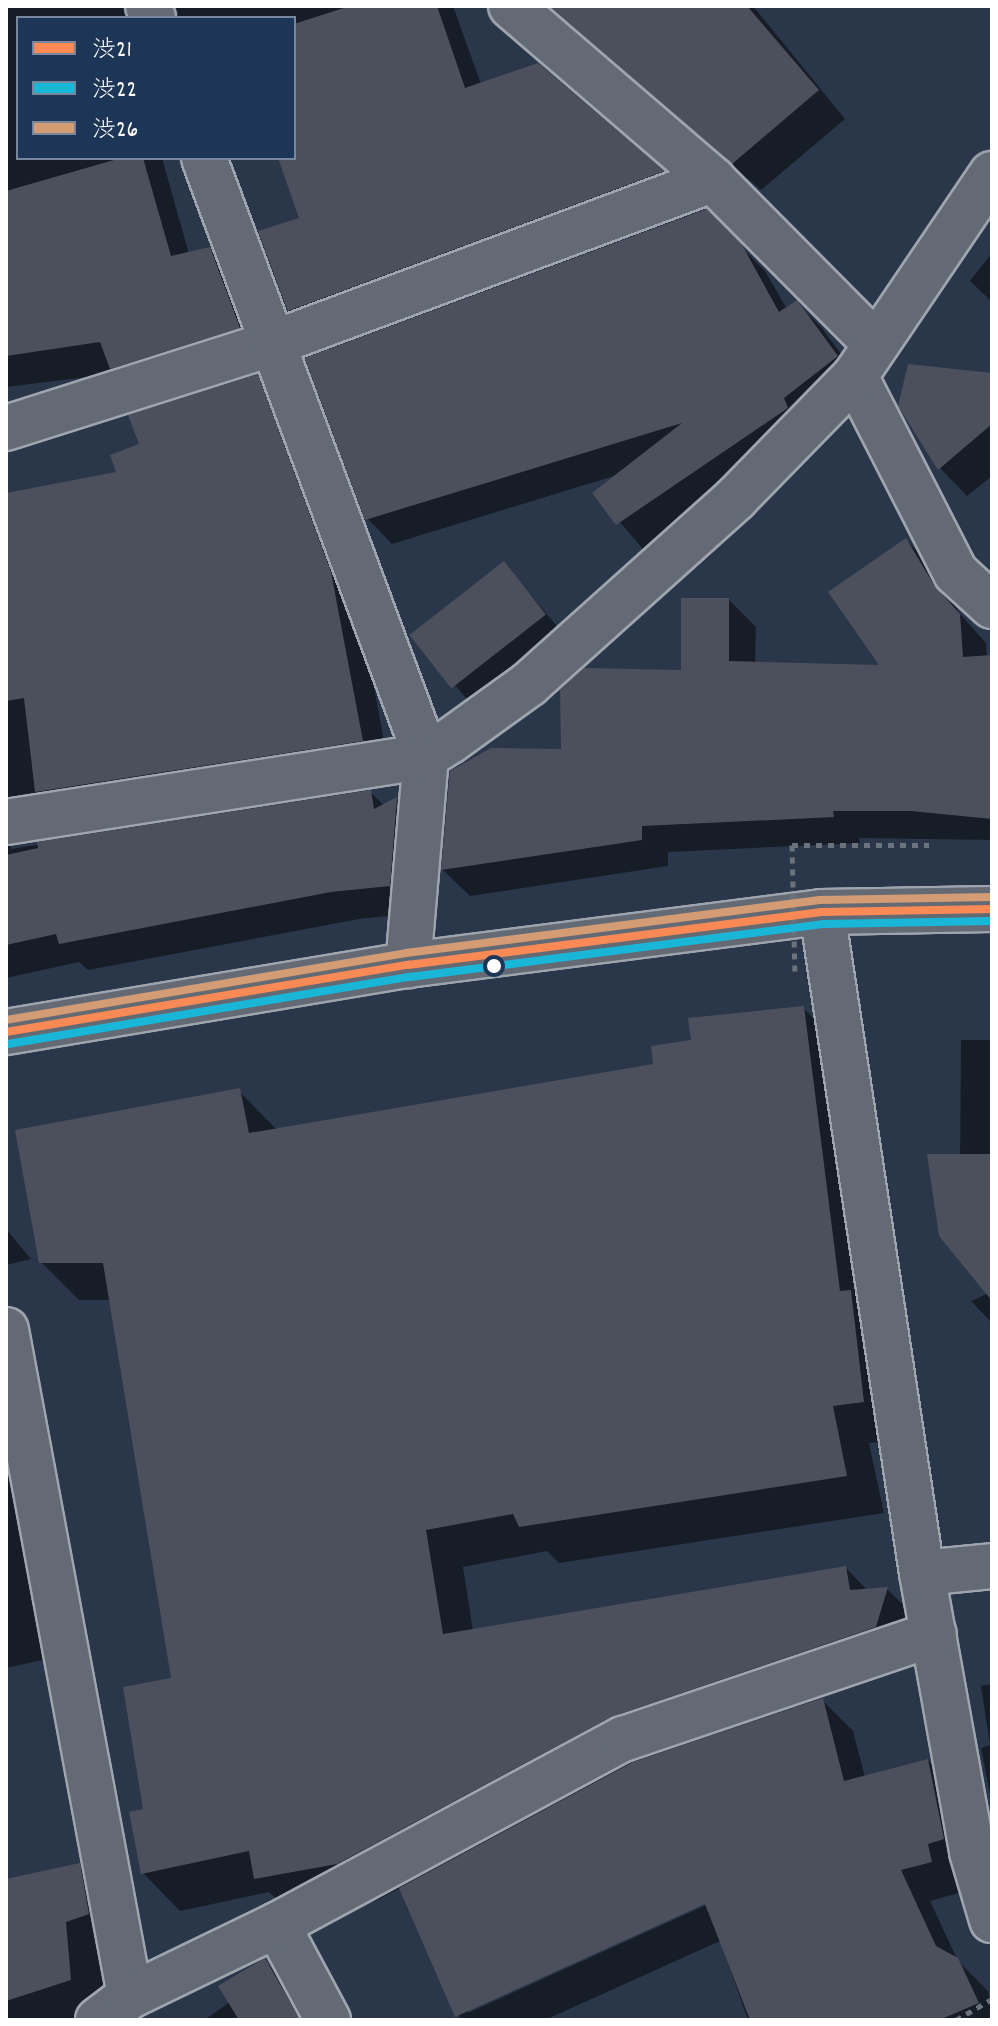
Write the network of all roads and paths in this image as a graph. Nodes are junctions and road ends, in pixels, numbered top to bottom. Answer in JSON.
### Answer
{"nodes":[{"id":1,"x":511,"y":6,"type":"edge"},
{"id":2,"x":205,"y":160,"type":"edge"},
{"id":3,"x":992,"y":174,"type":"edge"},
{"id":4,"x":713,"y":180,"type":"junction"},
{"id":5,"x":271,"y":344,"type":"junction"},
{"id":6,"x":864,"y":359,"type":"junction"},
{"id":7,"x":6,"y":428,"type":"edge"},
{"id":8,"x":992,"y":606,"type":"edge"},
{"id":9,"x":426,"y":756,"type":"junction"},
{"id":10,"x":6,"y":822,"type":"edge"},
{"id":11,"x":929,"y":845,"type":"dead end"},
{"id":12,"x":992,"y":909,"type":"edge"},
{"id":13,"x":822,"y":912,"type":"junction"},
{"id":14,"x":408,"y":965,"type":"junction"},
{"id":15,"x":795,"y":974,"type":"dead end"},
{"id":16,"x":6,"y":1032,"type":"edge"},
{"id":17,"x":6,"y":1330,"type":"edge"},
{"id":18,"x":24,"y":1534,"type":"edge"},
{"id":19,"x":992,"y":1566,"type":"edge"},
{"id":20,"x":922,"y":1573,"type":"junction"},
{"id":21,"x":934,"y":1634,"type":"junction"},
{"id":22,"x":992,"y":1920,"type":"edge"},
{"id":23,"x":277,"y":1925,"type":"junction"},
{"id":24,"x":992,"y":1999,"type":"edge"},
{"id":25,"x":114,"y":2008,"type":"edge"},
{"id":26,"x":328,"y":2020,"type":"edge"},
{"id":27,"x":956,"y":2020,"type":"edge"}],
"edges":[{"from":1,"to":4,"type":"street"},
{"from":2,"to":5,"type":"street"},
{"from":3,"to":6,"type":"street"},
{"from":4,"to":5,"type":"street"},
{"from":4,"to":6,"type":"street"},
{"from":5,"to":7,"type":"street"},
{"from":5,"to":9,"type":"street"},
{"from":6,"to":8,"type":"street"},
{"from":6,"to":9,"type":"street"},
{"from":9,"to":10,"type":"street"},
{"from":9,"to":14,"type":"street"},
{"from":11,"to":15,"type":"path","bridge":true},
{"from":12,"to":13,"type":"street"},
{"from":13,"to":14,"type":"street"},
{"from":13,"to":20,"type":"street"},
{"from":14,"to":16,"type":"street"},
{"from":17,"to":18,"type":"street"},
{"from":18,"to":25,"type":"street"},
{"from":19,"to":20,"type":"street"},
{"from":20,"to":21,"type":"street"},
{"from":21,"to":22,"type":"street"},
{"from":21,"to":23,"type":"street"},
{"from":23,"to":25,"type":"street"},
{"from":23,"to":26,"type":"street"},
{"from":24,"to":27,"type":"path"}]}
